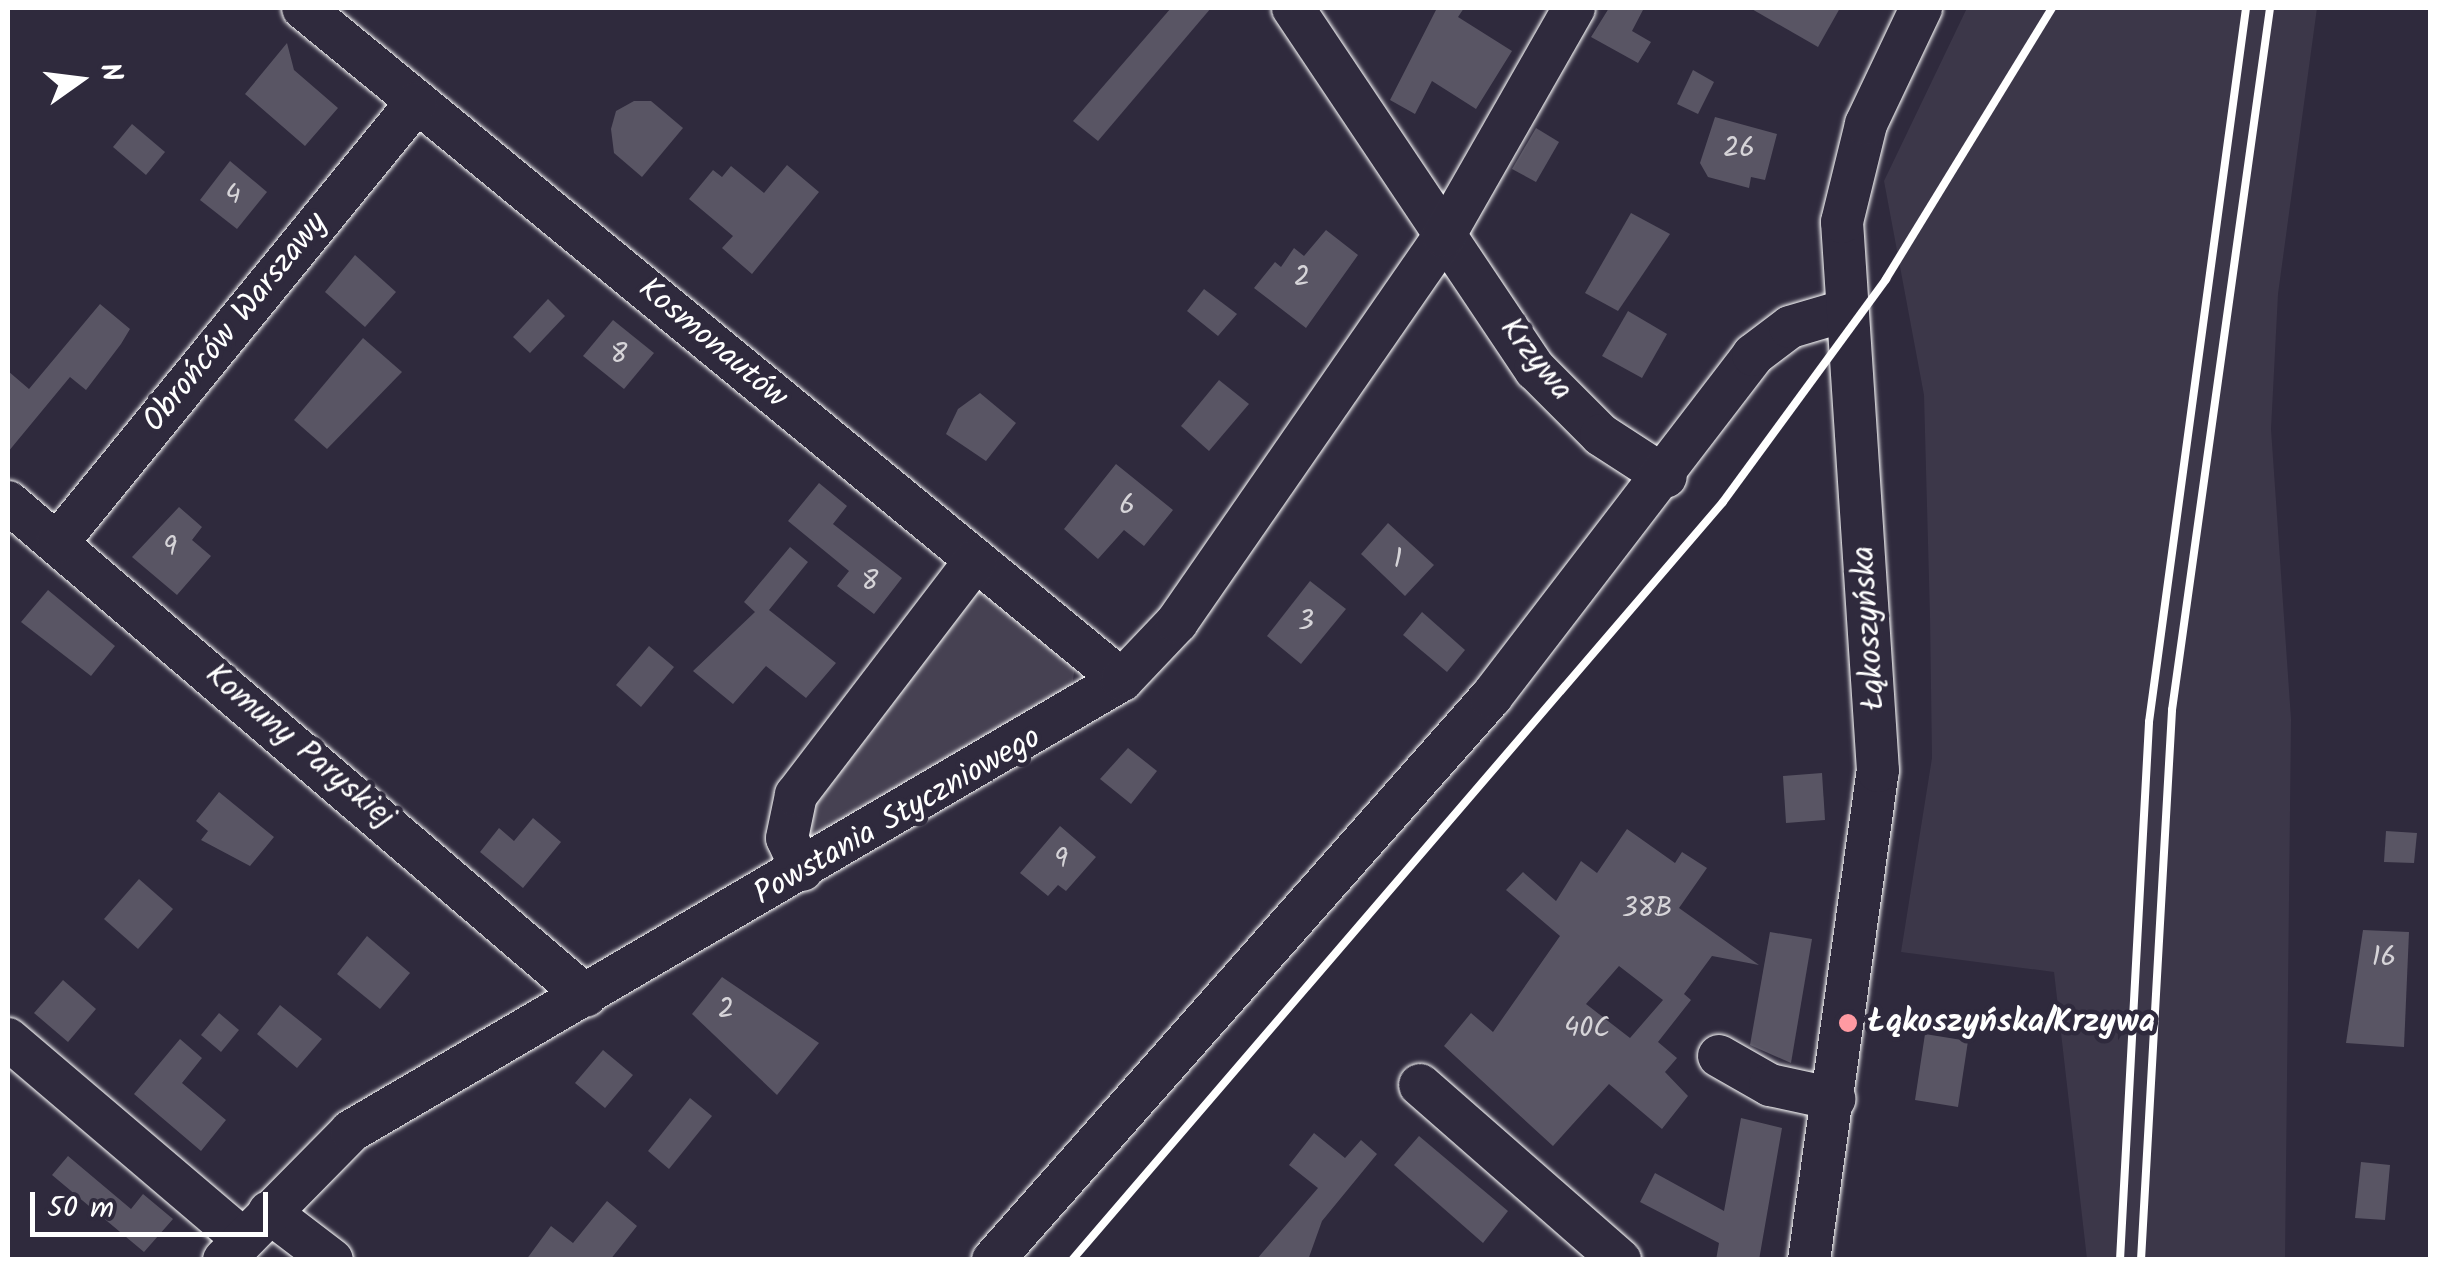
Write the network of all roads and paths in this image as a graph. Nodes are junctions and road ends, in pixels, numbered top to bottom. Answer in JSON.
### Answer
{"nodes":[{"id":1,"x":303,"y":8,"type":"edge"},
{"id":2,"x":1292,"y":8,"type":"edge"},
{"id":3,"x":1574,"y":8,"type":"edge"},
{"id":4,"x":1921,"y":8,"type":"edge"},
{"id":5,"x":416,"y":104,"type":"junction"},
{"id":6,"x":1444,"y":236,"type":"junction"},
{"id":7,"x":1844,"y":311,"type":"junction"},
{"id":8,"x":1666,"y":477,"type":"junction"},
{"id":9,"x":8,"y":502,"type":"edge"},
{"id":10,"x":58,"y":542,"type":"junction"},
{"id":11,"x":976,"y":562,"type":"junction"},
{"id":12,"x":1122,"y":680,"type":"junction"},
{"id":13,"x":802,"y":870,"type":"junction"},
{"id":14,"x":586,"y":996,"type":"junction"},
{"id":15,"x":8,"y":1039,"type":"edge"},
{"id":16,"x":1719,"y":1056,"type":"dead end"},
{"id":17,"x":1420,"y":1085,"type":"dead end"},
{"id":18,"x":1835,"y":1099,"type":"junction"},
{"id":19,"x":245,"y":1237,"type":"edge"},
{"id":20,"x":332,"y":1260,"type":"edge"},
{"id":21,"x":993,"y":1260,"type":"edge"},
{"id":22,"x":1620,"y":1260,"type":"edge"},
{"id":23,"x":1809,"y":1260,"type":"edge"}],
"edges":[{"from":1,"to":5,"type":"street","name":"Kosmonautów"},
{"from":2,"to":6,"type":"street","name":"Krzywa"},
{"from":3,"to":6,"type":"street","name":"Powstania Styczniowego"},
{"from":4,"to":7,"type":"street","name":"Łąkoszyńska"},
{"from":5,"to":10,"type":"street","name":"Obrońców Warszawy"},
{"from":5,"to":11,"type":"street","name":"Kosmonautów"},
{"from":6,"to":8,"type":"street","name":"Krzywa"},
{"from":6,"to":12,"type":"street","name":"Powstania Styczniowego"},
{"from":7,"to":8,"type":"street"},
{"from":7,"to":18,"type":"street","name":"Łąkoszyńska"},
{"from":8,"to":21,"type":"street"},
{"from":9,"to":10,"type":"street","name":"Komuny Paryskiej"},
{"from":10,"to":14,"type":"street","name":"Komuny Paryskiej"},
{"from":11,"to":12,"type":"street","name":"Kosmonautów"},
{"from":11,"to":13,"type":"street"},
{"from":12,"to":13,"type":"street","name":"Powstania Styczniowego"},
{"from":13,"to":14,"type":"street","name":"Powstania Styczniowego"},
{"from":14,"to":19,"type":"street","name":"Powstania Styczniowego"},
{"from":15,"to":19,"type":"street"},
{"from":16,"to":18,"type":"street"},
{"from":17,"to":22,"type":"street"},
{"from":18,"to":23,"type":"street","name":"Łąkoszyńska"},
{"from":19,"to":20,"type":"street"}]}
